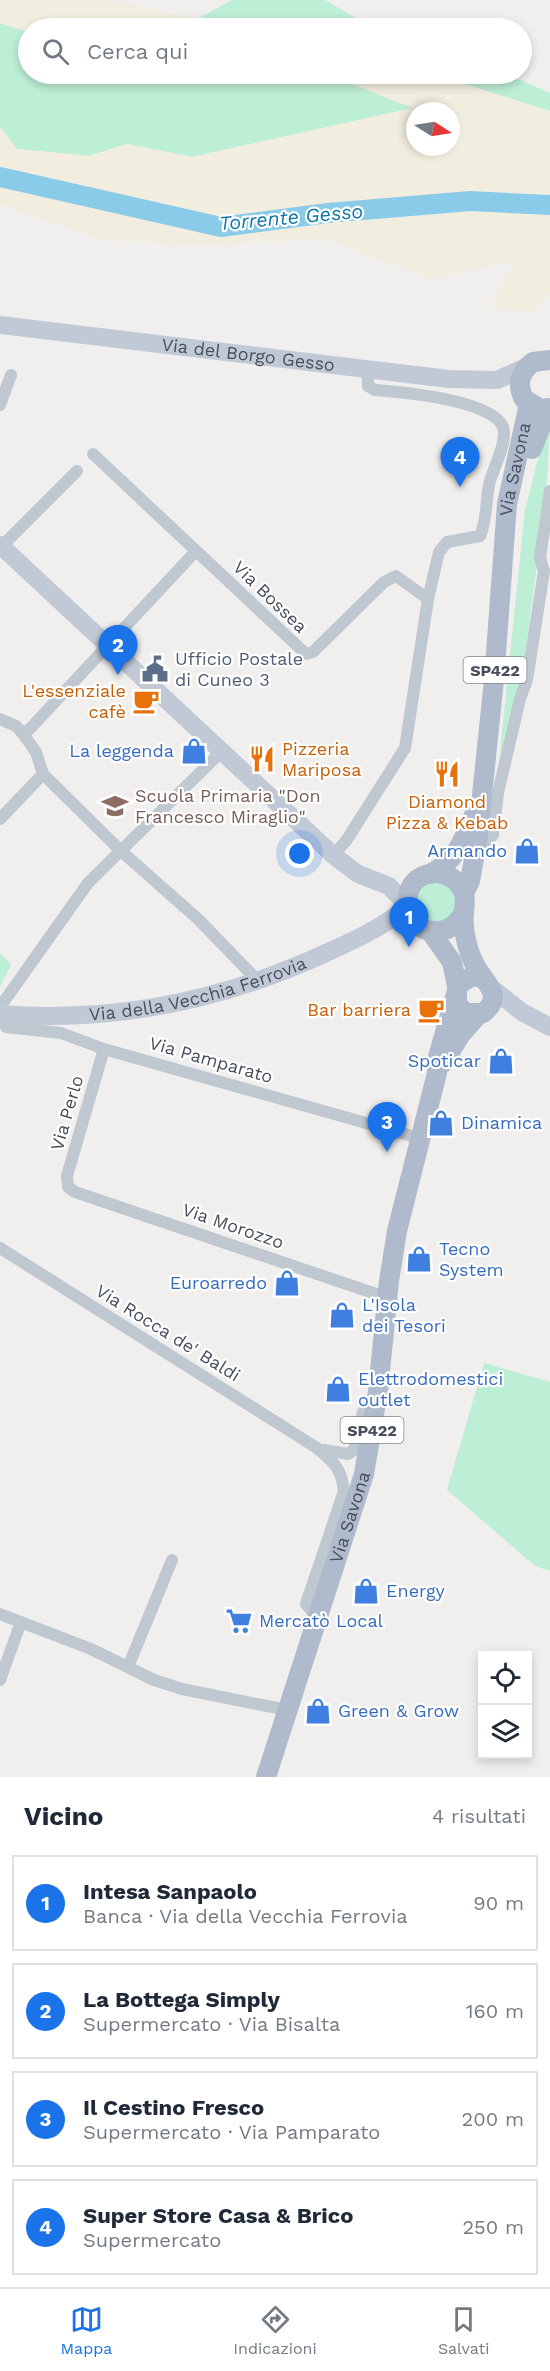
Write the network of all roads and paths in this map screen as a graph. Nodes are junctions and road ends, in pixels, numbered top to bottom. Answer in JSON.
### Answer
{"nodes":[{"id":1,"x":0,"y":325,"type":"edge"},
{"id":2,"x":550,"y":360,"type":"edge"},
{"id":3,"x":526,"y":367,"type":"junction"},
{"id":4,"x":368,"y":369,"type":"junction"},
{"id":5,"x":11,"y":375,"type":"dead end"},
{"id":6,"x":497,"y":380,"type":"junction"},
{"id":7,"x":537,"y":403,"type":"edge"},
{"id":8,"x":0,"y":405,"type":"edge"},
{"id":9,"x":93,"y":454,"type":"dead end"},
{"id":10,"x":77,"y":471,"type":"dead end"},
{"id":11,"x":550,"y":491,"type":"edge"},
{"id":12,"x":1,"y":545,"type":"edge"},
{"id":13,"x":196,"y":551,"type":"junction"},
{"id":14,"x":428,"y":598,"type":"junction"},
{"id":15,"x":110,"y":645,"type":"junction"},
{"id":16,"x":0,"y":718,"type":"edge"},
{"id":17,"x":24,"y":735,"type":"junction"},
{"id":18,"x":222,"y":751,"type":"junction"},
{"id":19,"x":43,"y":774,"type":"junction"},
{"id":20,"x":480,"y":801,"type":"junction"},
{"id":21,"x":0,"y":819,"type":"edge"},
{"id":22,"x":477,"y":843,"type":"junction"},
{"id":23,"x":121,"y":851,"type":"junction"},
{"id":24,"x":333,"y":855,"type":"junction"},
{"id":25,"x":423,"y":877,"type":"junction"},
{"id":26,"x":388,"y":886,"type":"junction"},
{"id":27,"x":464,"y":893,"type":"junction"},
{"id":28,"x":407,"y":906,"type":"junction"},
{"id":29,"x":463,"y":914,"type":"junction"},
{"id":30,"x":386,"y":925,"type":"junction"},
{"id":31,"x":427,"y":930,"type":"junction"},
{"id":32,"x":258,"y":981,"type":"junction"},
{"id":33,"x":488,"y":984,"type":"junction"},
{"id":34,"x":456,"y":992,"type":"junction"},
{"id":35,"x":1,"y":1012,"type":"edge"},
{"id":36,"x":522,"y":1012,"type":"junction"},
{"id":37,"x":481,"y":1014,"type":"junction"},
{"id":38,"x":550,"y":1027,"type":"edge"},
{"id":39,"x":104,"y":1049,"type":"junction"},
{"id":40,"x":437,"y":1073,"type":"junction"},
{"id":41,"x":419,"y":1138,"type":"junction"},
{"id":42,"x":68,"y":1187,"type":"joint"},
{"id":43,"x":0,"y":1248,"type":"edge"},
{"id":44,"x":387,"y":1298,"type":"junction"},
{"id":45,"x":378,"y":1391,"type":"junction"},
{"id":46,"x":317,"y":1448,"type":"junction"},
{"id":47,"x":172,"y":1560,"type":"dead end"},
{"id":48,"x":0,"y":1614,"type":"edge"},
{"id":49,"x":318,"y":1618,"type":"junction"},
{"id":50,"x":21,"y":1622,"type":"junction"},
{"id":51,"x":128,"y":1667,"type":"junction"},
{"id":52,"x":0,"y":1680,"type":"edge"},
{"id":53,"x":287,"y":1710,"type":"junction"},
{"id":54,"x":266,"y":1777,"type":"edge"}],
"edges":[{"from":1,"to":4,"type":"street","name":"Via del Borgo Gesso"},
{"from":2,"to":3,"type":"main road"},
{"from":3,"to":6,"type":"street","name":"Via del Borgo Gesso"},
{"from":3,"to":7,"type":"main road","name":"Via Savona"},
{"from":4,"to":6,"type":"street","name":"Via del Borgo Gesso"},
{"from":4,"to":14,"type":"street"},
{"from":5,"to":8,"type":"street"},
{"from":6,"to":7,"type":"street","name":"Via del Borgo Gesso"},
{"from":7,"to":20,"type":"main road","name":"Via Savona","number":"SP422"},
{"from":9,"to":13,"type":"street","name":"Via Bossea"},
{"from":10,"to":12,"type":"street"},
{"from":11,"to":22,"type":"street","name":"Via Savona"},
{"from":12,"to":15,"type":"street"},
{"from":13,"to":14,"type":"street","name":"Via Bossea"},
{"from":13,"to":15,"type":"street"},
{"from":14,"to":24,"type":"street"},
{"from":15,"to":17,"type":"street"},
{"from":15,"to":18,"type":"street"},
{"from":16,"to":17,"type":"street"},
{"from":17,"to":19,"type":"street"},
{"from":18,"to":23,"type":"street"},
{"from":18,"to":24,"type":"street"},
{"from":19,"to":21,"type":"street"},
{"from":19,"to":23,"type":"street"},
{"from":20,"to":22,"type":"main road","name":"Via Savona","number":"SP422"},
{"from":20,"to":25,"type":"main road","name":"Via Savona","number":"SP422"},
{"from":22,"to":27,"type":"main road","name":"Via Savona","number":"SP422"},
{"from":23,"to":32,"type":"street"},
{"from":23,"to":35,"type":"street"},
{"from":24,"to":26,"type":"street"},
{"from":25,"to":26,"type":"street"},
{"from":25,"to":27,"type":"main road"},
{"from":25,"to":28,"type":"main road"},
{"from":26,"to":28,"type":"street"},
{"from":27,"to":29,"type":"main road","number":"SP422"},
{"from":28,"to":30,"type":"street","name":"Via della Vecchia Ferrovia"},
{"from":28,"to":31,"type":"main road"},
{"from":29,"to":31,"type":"main road"},
{"from":29,"to":33,"type":"main road","number":"SP422"},
{"from":30,"to":31,"type":"street"},
{"from":30,"to":32,"type":"street","name":"Via della Vecchia Ferrovia"},
{"from":31,"to":34,"type":"main road"},
{"from":32,"to":35,"type":"street","name":"Via della Vecchia Ferrovia"},
{"from":33,"to":34,"type":"main road"},
{"from":33,"to":36,"type":"street"},
{"from":33,"to":37,"type":"main road","number":"SP422"},
{"from":34,"to":37,"type":"main road"},
{"from":34,"to":40,"type":"main road","name":"Via Savona","number":"SP422"},
{"from":35,"to":39,"type":"street","name":"Via Pamparato"},
{"from":36,"to":37,"type":"street"},
{"from":36,"to":38,"type":"street"},
{"from":37,"to":40,"type":"main road","name":"Via Savona","number":"SP422"},
{"from":39,"to":41,"type":"street","name":"Via Pamparato"},
{"from":39,"to":42,"type":"street","name":"Via Perlo"},
{"from":40,"to":41,"type":"main road","name":"Via Savona","number":"SP422"},
{"from":41,"to":44,"type":"main road","name":"Via Savona","number":"SP422"},
{"from":42,"to":44,"type":"street","name":"Via Morozzo"},
{"from":43,"to":46,"type":"street","name":"Via Rocca de' Baldi"},
{"from":44,"to":45,"type":"main road","name":"Via Savona","number":"SP422"},
{"from":45,"to":46,"type":"street","name":"Via Rocca de' Baldi"},
{"from":45,"to":49,"type":"main road","name":"Via Savona","number":"SP422"},
{"from":46,"to":49,"type":"street","name":"Via Rocca de' Baldi"},
{"from":47,"to":51,"type":"street"},
{"from":48,"to":50,"type":"street"},
{"from":49,"to":53,"type":"main road","name":"Via Savona","number":"SP422"},
{"from":50,"to":51,"type":"street"},
{"from":50,"to":52,"type":"street"},
{"from":51,"to":53,"type":"street"},
{"from":53,"to":54,"type":"main road","name":"Via Savona","number":"SP422"}]}
